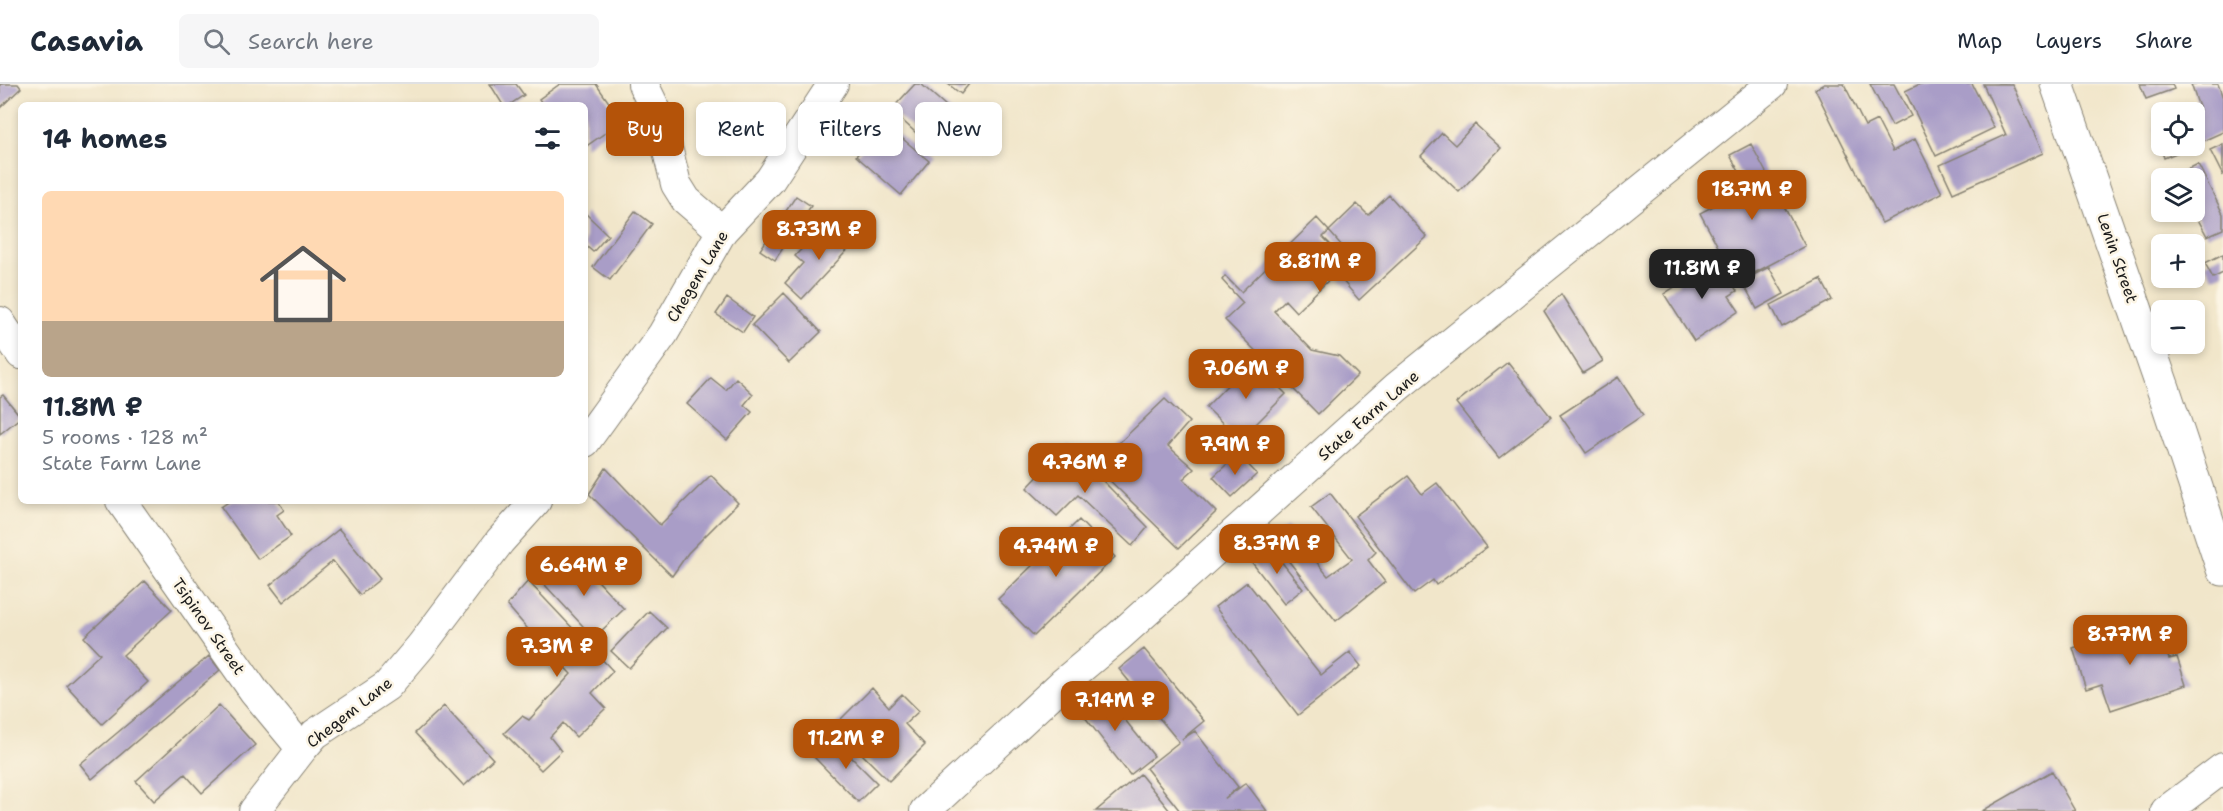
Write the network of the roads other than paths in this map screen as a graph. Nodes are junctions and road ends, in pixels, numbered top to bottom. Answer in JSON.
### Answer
{"nodes":[{"id":1,"x":643,"y":84,"type":"edge"},
{"id":2,"x":833,"y":84,"type":"edge"},
{"id":3,"x":1772,"y":84,"type":"edge"},
{"id":4,"x":2056,"y":84,"type":"edge"},
{"id":5,"x":722,"y":231,"type":"junction"},
{"id":6,"x":0,"y":322,"type":"edge"},
{"id":7,"x":18,"y":349,"type":"edge"},
{"id":8,"x":588,"y":438,"type":"edge"},
{"id":9,"x":123,"y":504,"type":"edge"},
{"id":10,"x":533,"y":504,"type":"edge"},
{"id":11,"x":2223,"y":569,"type":"edge"},
{"id":12,"x":302,"y":749,"type":"junction"},
{"id":13,"x":2223,"y":768,"type":"edge"},
{"id":14,"x":254,"y":811,"type":"edge"},
{"id":15,"x":925,"y":811,"type":"edge"},
{"id":16,"x":2166,"y":811,"type":"edge"}],
"edges":[{"from":1,"to":5,"type":"street"},
{"from":2,"to":5,"type":"street","name":"Chegem Lane"},
{"from":3,"to":15,"type":"street","name":"State Farm Lane"},
{"from":4,"to":11,"type":"street","name":"Lenin Street"},
{"from":5,"to":8,"type":"street","name":"Chegem Lane"},
{"from":6,"to":7,"type":"street"},
{"from":9,"to":12,"type":"street","name":"Tsipinov Street"},
{"from":10,"to":12,"type":"street","name":"Chegem Lane"},
{"from":12,"to":14,"type":"street","name":"Chegem Lane"},
{"from":13,"to":16,"type":"street"}]}
